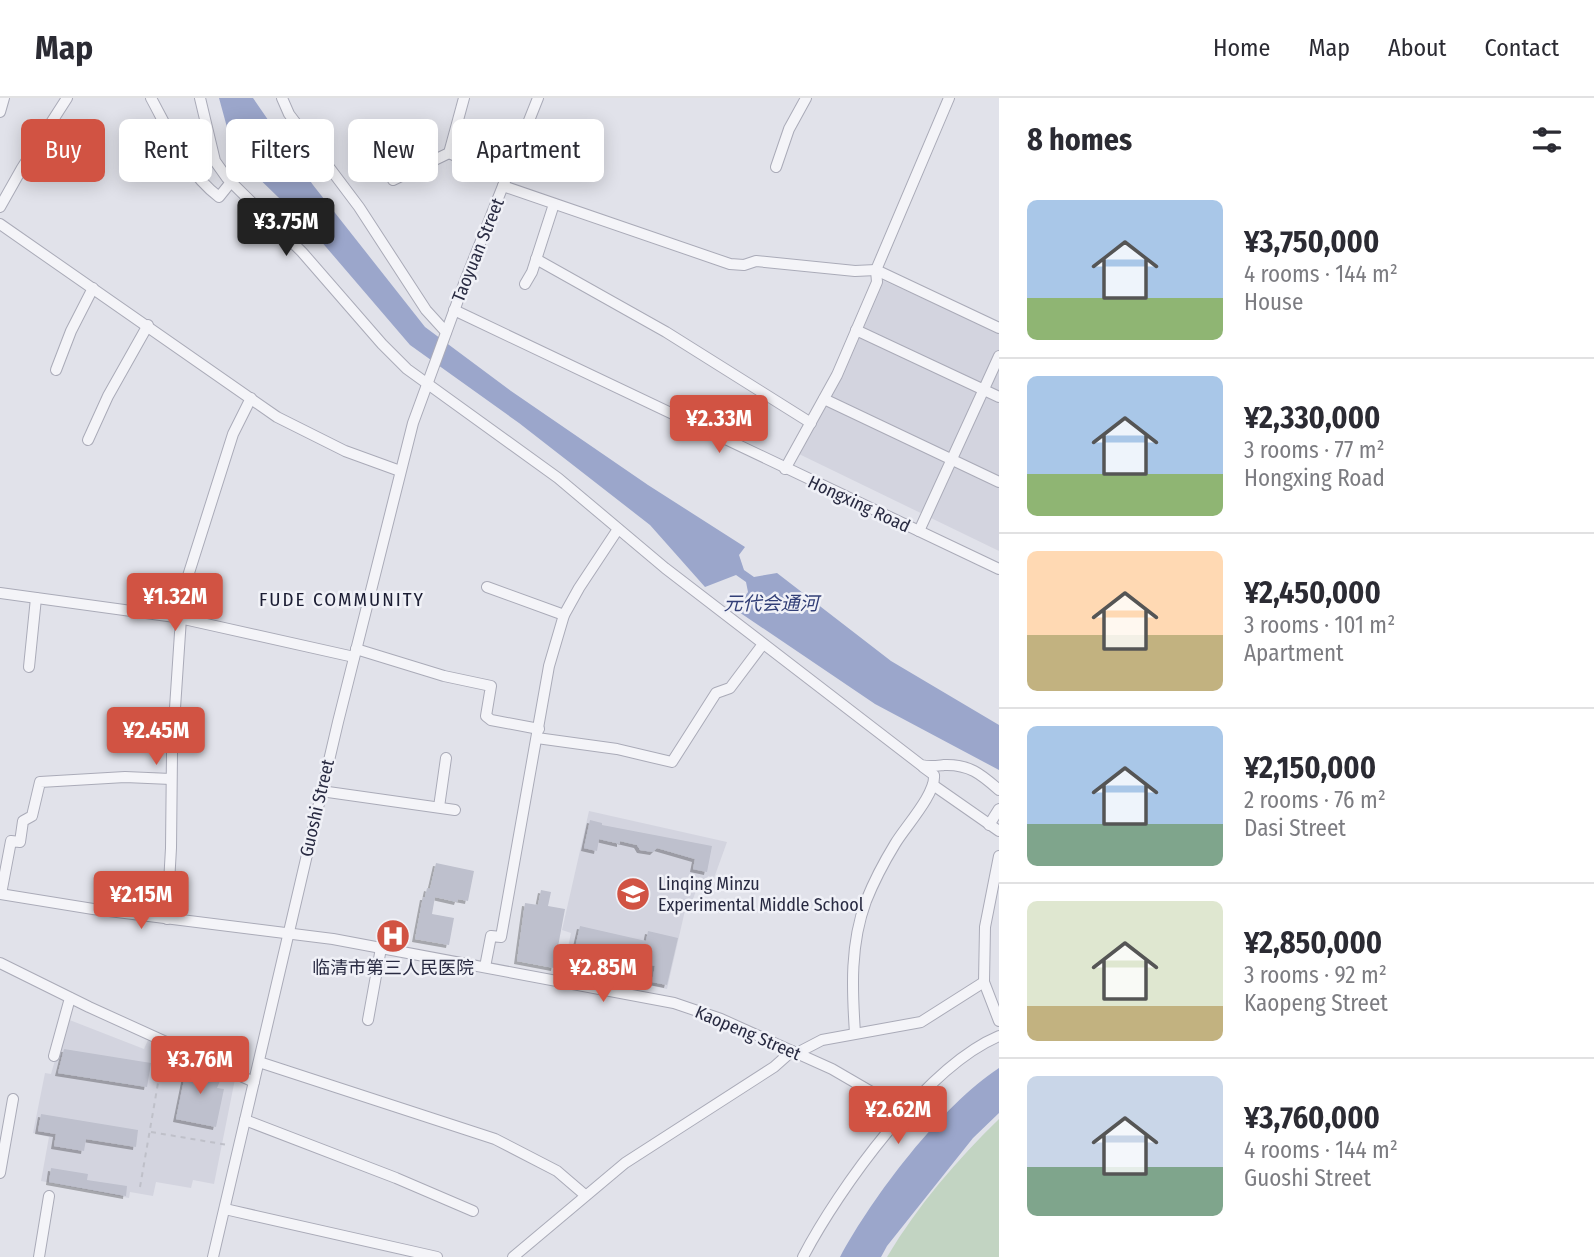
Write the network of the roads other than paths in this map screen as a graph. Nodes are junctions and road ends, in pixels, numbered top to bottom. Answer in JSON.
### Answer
{"nodes":[{"id":1,"x":4,"y":98,"type":"edge"},
{"id":2,"x":67,"y":98,"type":"edge"},
{"id":3,"x":151,"y":98,"type":"edge"},
{"id":4,"x":200,"y":98,"type":"edge"},
{"id":5,"x":282,"y":98,"type":"edge"},
{"id":6,"x":464,"y":98,"type":"edge"},
{"id":7,"x":538,"y":98,"type":"edge"},
{"id":8,"x":806,"y":98,"type":"edge"},
{"id":9,"x":949,"y":98,"type":"edge"},
{"id":10,"x":0,"y":112,"type":"edge"},
{"id":11,"x":530,"y":119,"type":"edge"},
{"id":12,"x":449,"y":153,"type":"junction"},
{"id":13,"x":452,"y":155,"type":"edge"},
{"id":14,"x":438,"y":158,"type":"edge"},
{"id":15,"x":776,"y":167,"type":"dead end"},
{"id":16,"x":226,"y":175,"type":"edge"},
{"id":17,"x":231,"y":182,"type":"joint"},
{"id":18,"x":504,"y":182,"type":"joint"},
{"id":19,"x":554,"y":204,"type":"junction"},
{"id":20,"x":0,"y":207,"type":"edge"},
{"id":21,"x":0,"y":224,"type":"edge"},
{"id":22,"x":537,"y":258,"type":"junction"},
{"id":23,"x":876,"y":270,"type":"junction"},
{"id":24,"x":525,"y":284,"type":"dead end"},
{"id":25,"x":93,"y":288,"type":"junction"},
{"id":26,"x":454,"y":310,"type":"junction"},
{"id":27,"x":148,"y":325,"type":"junction"},
{"id":28,"x":999,"y":328,"type":"edge"},
{"id":29,"x":856,"y":330,"type":"junction"},
{"id":30,"x":446,"y":332,"type":"junction"},
{"id":31,"x":999,"y":356,"type":"edge"},
{"id":32,"x":435,"y":363,"type":"joint"},
{"id":33,"x":56,"y":370,"type":"dead end"},
{"id":34,"x":427,"y":383,"type":"junction"},
{"id":35,"x":983,"y":390,"type":"junction"},
{"id":36,"x":999,"y":397,"type":"edge"},
{"id":37,"x":251,"y":398,"type":"junction"},
{"id":38,"x":824,"y":399,"type":"junction"},
{"id":39,"x":811,"y":423,"type":"junction"},
{"id":40,"x":88,"y":440,"type":"dead end"},
{"id":41,"x":951,"y":460,"type":"junction"},
{"id":42,"x":785,"y":469,"type":"junction"},
{"id":43,"x":400,"y":471,"type":"junction"},
{"id":44,"x":999,"y":482,"type":"edge"},
{"id":45,"x":618,"y":529,"type":"junction"},
{"id":46,"x":919,"y":531,"type":"junction"},
{"id":47,"x":999,"y":569,"type":"edge"},
{"id":48,"x":487,"y":587,"type":"dead end"},
{"id":49,"x":0,"y":593,"type":"edge"},
{"id":50,"x":36,"y":598,"type":"junction"},
{"id":51,"x":564,"y":615,"type":"junction"},
{"id":52,"x":178,"y":618,"type":"junction"},
{"id":53,"x":764,"y":644,"type":"junction"},
{"id":54,"x":355,"y":653,"type":"junction"},
{"id":55,"x":29,"y":667,"type":"dead end"},
{"id":56,"x":538,"y":733,"type":"junction"},
{"id":57,"x":446,"y":758,"type":"dead end"},
{"id":58,"x":921,"y":765,"type":"junction"},
{"id":59,"x":171,"y":779,"type":"junction"},
{"id":60,"x":933,"y":785,"type":"junction"},
{"id":61,"x":999,"y":790,"type":"edge"},
{"id":62,"x":321,"y":791,"type":"junction"},
{"id":63,"x":439,"y":807,"type":"junction"},
{"id":64,"x":999,"y":809,"type":"edge"},
{"id":65,"x":455,"y":810,"type":"dead end"},
{"id":66,"x":994,"y":828,"type":"edge"},
{"id":67,"x":999,"y":856,"type":"edge"},
{"id":68,"x":0,"y":894,"type":"edge"},
{"id":69,"x":167,"y":919,"type":"junction"},
{"id":70,"x":288,"y":934,"type":"junction"},
{"id":71,"x":381,"y":948,"type":"junction"},
{"id":72,"x":0,"y":962,"type":"edge"},
{"id":73,"x":485,"y":967,"type":"junction"},
{"id":74,"x":984,"y":982,"type":"junction"},
{"id":75,"x":70,"y":998,"type":"junction"},
{"id":76,"x":368,"y":1020,"type":"dead end"},
{"id":77,"x":999,"y":1020,"type":"edge"},
{"id":78,"x":855,"y":1033,"type":"junction"},
{"id":79,"x":999,"y":1036,"type":"edge"},
{"id":80,"x":794,"y":1052,"type":"junction"},
{"id":81,"x":54,"y":1056,"type":"dead end"},
{"id":82,"x":258,"y":1062,"type":"junction"},
{"id":83,"x":254,"y":1082,"type":"junction"},
{"id":84,"x":13,"y":1098,"type":"dead end"},
{"id":85,"x":906,"y":1112,"type":"junction"},
{"id":86,"x":245,"y":1120,"type":"junction"},
{"id":87,"x":0,"y":1173,"type":"edge"},
{"id":88,"x":585,"y":1195,"type":"junction"},
{"id":89,"x":49,"y":1196,"type":"dead end"},
{"id":90,"x":225,"y":1209,"type":"junction"},
{"id":91,"x":473,"y":1211,"type":"dead end"},
{"id":92,"x":416,"y":1255,"type":"edge"},
{"id":93,"x":39,"y":1257,"type":"edge"},
{"id":94,"x":213,"y":1257,"type":"edge"},
{"id":95,"x":437,"y":1257,"type":"edge"},
{"id":96,"x":513,"y":1257,"type":"edge"},
{"id":97,"x":803,"y":1257,"type":"edge"}],
"edges":[{"from":1,"to":10,"type":"street"},
{"from":2,"to":20,"type":"street"},
{"from":3,"to":17,"type":"street"},
{"from":4,"to":16,"type":"street"},
{"from":5,"to":30,"type":"street"},
{"from":6,"to":12,"type":"street"},
{"from":7,"to":11,"type":"street","name":"Taoyuan Street"},
{"from":8,"to":15,"type":"street"},
{"from":9,"to":23,"type":"street"},
{"from":12,"to":13,"type":"street"},
{"from":12,"to":14,"type":"street"},
{"from":17,"to":34,"type":"street"},
{"from":18,"to":19,"type":"street"},
{"from":18,"to":26,"type":"street","name":"Taoyuan Street"},
{"from":19,"to":22,"type":"street"},
{"from":19,"to":23,"type":"street"},
{"from":21,"to":25,"type":"street"},
{"from":22,"to":24,"type":"street"},
{"from":22,"to":39,"type":"street"},
{"from":23,"to":28,"type":"street"},
{"from":23,"to":29,"type":"street"},
{"from":25,"to":27,"type":"street"},
{"from":25,"to":33,"type":"street"},
{"from":26,"to":30,"type":"street","name":"Taoyuan Street"},
{"from":26,"to":42,"type":"street","name":"Hongxing Road"},
{"from":27,"to":37,"type":"street"},
{"from":27,"to":40,"type":"street"},
{"from":29,"to":35,"type":"street"},
{"from":29,"to":38,"type":"street"},
{"from":30,"to":32,"type":"street","name":"Taoyuan Street"},
{"from":31,"to":35,"type":"street"},
{"from":32,"to":34,"type":"street","name":"Guoshi Street"},
{"from":34,"to":43,"type":"street","name":"Guoshi Street"},
{"from":34,"to":45,"type":"street"},
{"from":35,"to":36,"type":"street"},
{"from":35,"to":41,"type":"street"},
{"from":37,"to":43,"type":"street"},
{"from":37,"to":52,"type":"street"},
{"from":38,"to":39,"type":"street"},
{"from":38,"to":41,"type":"street"},
{"from":39,"to":42,"type":"street"},
{"from":41,"to":44,"type":"street"},
{"from":41,"to":46,"type":"street"},
{"from":42,"to":46,"type":"street","name":"Hongxing Road"},
{"from":43,"to":54,"type":"street","name":"Guoshi Street"},
{"from":45,"to":51,"type":"street"},
{"from":45,"to":53,"type":"street"},
{"from":46,"to":47,"type":"street","name":"Hongxing Road"},
{"from":48,"to":51,"type":"street"},
{"from":49,"to":50,"type":"street"},
{"from":50,"to":52,"type":"street"},
{"from":50,"to":55,"type":"street"},
{"from":51,"to":56,"type":"street"},
{"from":52,"to":54,"type":"street"},
{"from":52,"to":59,"type":"street"},
{"from":53,"to":56,"type":"street"},
{"from":53,"to":58,"type":"street"},
{"from":54,"to":56,"type":"street"},
{"from":54,"to":62,"type":"street","name":"Guoshi Street"},
{"from":56,"to":73,"type":"street"},
{"from":57,"to":63,"type":"street"},
{"from":58,"to":60,"type":"street"},
{"from":58,"to":61,"type":"street"},
{"from":59,"to":68,"type":"street"},
{"from":59,"to":69,"type":"street"},
{"from":60,"to":66,"type":"street"},
{"from":60,"to":78,"type":"street"},
{"from":62,"to":63,"type":"street"},
{"from":62,"to":70,"type":"street","name":"Guoshi Street"},
{"from":63,"to":65,"type":"street"},
{"from":64,"to":66,"type":"street"},
{"from":67,"to":74,"type":"street"},
{"from":68,"to":69,"type":"street","name":"Kaopeng Street"},
{"from":69,"to":70,"type":"street","name":"Kaopeng Street"},
{"from":70,"to":71,"type":"street","name":"Kaopeng Street"},
{"from":70,"to":82,"type":"street","name":"Guoshi Street"},
{"from":71,"to":73,"type":"street","name":"Kaopeng Street"},
{"from":71,"to":76,"type":"street"},
{"from":72,"to":75,"type":"street"},
{"from":73,"to":80,"type":"street","name":"Kaopeng Street"},
{"from":74,"to":77,"type":"street"},
{"from":74,"to":78,"type":"street"},
{"from":75,"to":81,"type":"street"},
{"from":75,"to":83,"type":"street"},
{"from":78,"to":80,"type":"street"},
{"from":79,"to":85,"type":"street"},
{"from":80,"to":85,"type":"street","name":"Kaopeng Street"},
{"from":80,"to":88,"type":"street"},
{"from":82,"to":83,"type":"street","name":"Guoshi Street"},
{"from":82,"to":88,"type":"street"},
{"from":83,"to":86,"type":"street","name":"Guoshi Street"},
{"from":84,"to":87,"type":"street"},
{"from":85,"to":97,"type":"street"},
{"from":86,"to":90,"type":"street","name":"Guoshi Street"},
{"from":86,"to":91,"type":"street"},
{"from":88,"to":96,"type":"street"},
{"from":89,"to":93,"type":"street"},
{"from":90,"to":92,"type":"street"},
{"from":90,"to":94,"type":"street","name":"Guoshi Street"},
{"from":92,"to":95,"type":"street"}]}
